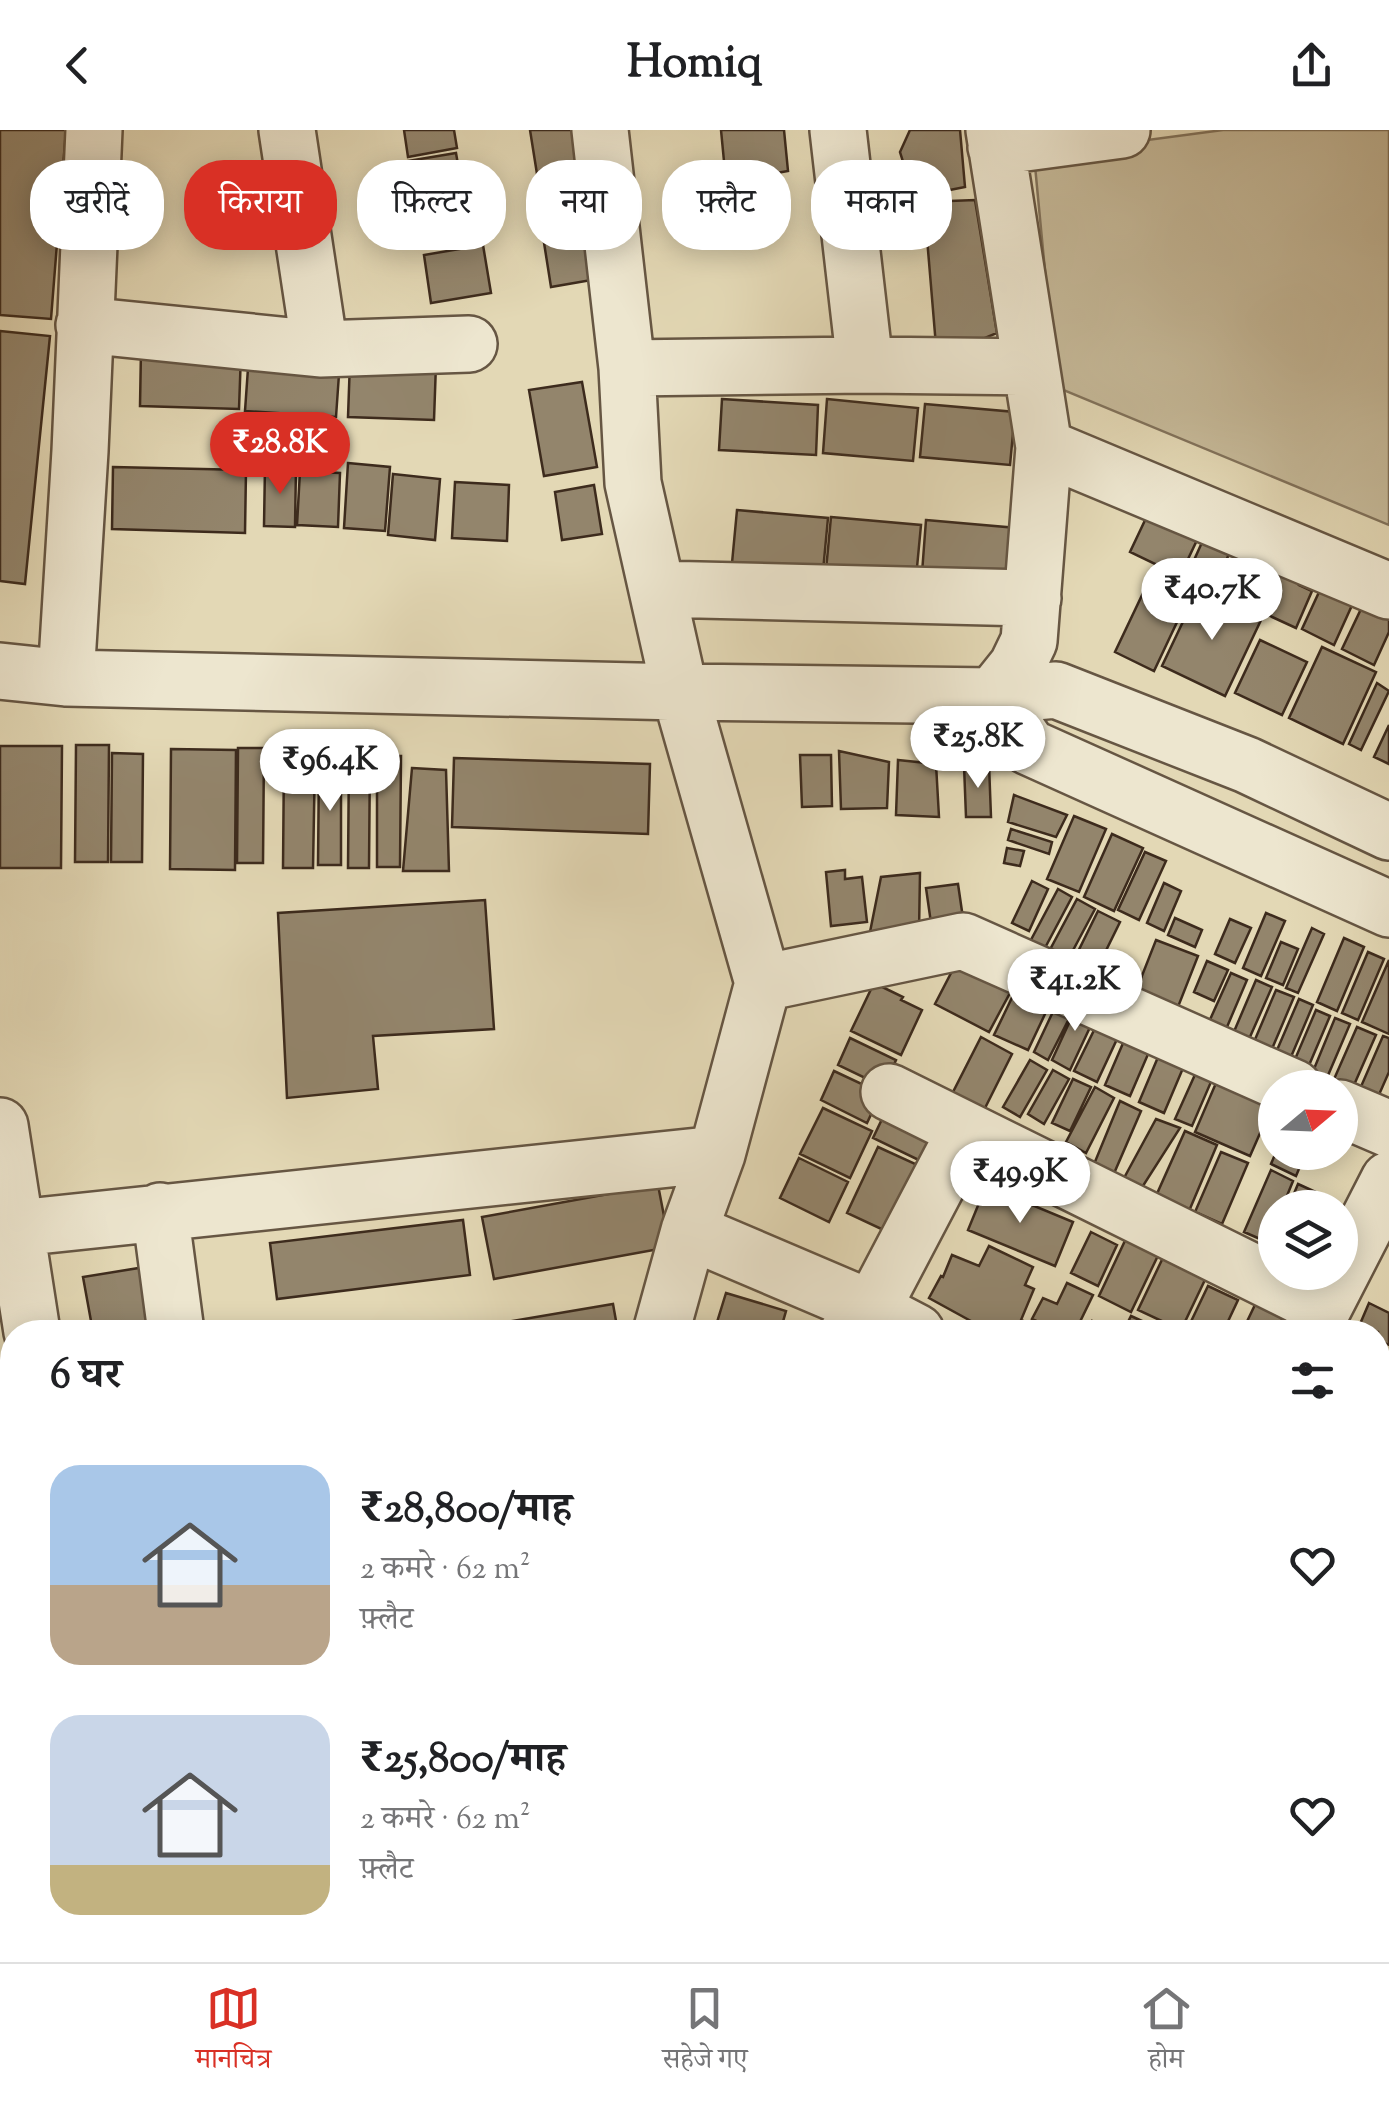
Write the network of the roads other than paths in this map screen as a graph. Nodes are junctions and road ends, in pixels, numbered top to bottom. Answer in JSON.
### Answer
{"nodes":[{"id":1,"x":94,"y":130,"type":"edge"},
{"id":2,"x":287,"y":130,"type":"edge"},
{"id":3,"x":600,"y":130,"type":"edge"},
{"id":4,"x":838,"y":130,"type":"edge"},
{"id":5,"x":1122,"y":130,"type":"edge"},
{"id":6,"x":995,"y":139,"type":"edge"},
{"id":7,"x":84,"y":326,"type":"junction"},
{"id":8,"x":469,"y":344,"type":"dead end"},
{"id":9,"x":320,"y":349,"type":"junction"},
{"id":10,"x":865,"y":365,"type":"junction"},
{"id":11,"x":627,"y":368,"type":"junction"},
{"id":12,"x":1031,"y":368,"type":"junction"},
{"id":13,"x":1044,"y":447,"type":"junction"},
{"id":14,"x":657,"y":589,"type":"junction"},
{"id":15,"x":1389,"y":592,"type":"edge"},
{"id":16,"x":1034,"y":598,"type":"junction"},
{"id":17,"x":0,"y":671,"type":"edge"},
{"id":18,"x":66,"y":678,"type":"junction"},
{"id":19,"x":680,"y":692,"type":"junction"},
{"id":20,"x":994,"y":696,"type":"junction"},
{"id":21,"x":1389,"y":832,"type":"edge"},
{"id":22,"x":1389,"y":909,"type":"edge"},
{"id":23,"x":764,"y":983,"type":"junction"},
{"id":24,"x":1258,"y":1072,"type":"edge"},
{"id":25,"x":889,"y":1092,"type":"dead end"},
{"id":26,"x":1358,"y":1116,"type":"edge"},
{"id":27,"x":0,"y":1126,"type":"edge"},
{"id":28,"x":1389,"y":1129,"type":"edge"},
{"id":29,"x":966,"y":1130,"type":"junction"},
{"id":30,"x":717,"y":1154,"type":"junction"},
{"id":31,"x":1389,"y":1180,"type":"edge"},
{"id":32,"x":160,"y":1211,"type":"junction"},
{"id":33,"x":7,"y":1228,"type":"edge"},
{"id":34,"x":688,"y":1231,"type":"junction"},
{"id":35,"x":29,"y":1320,"type":"edge"},
{"id":36,"x":174,"y":1320,"type":"edge"},
{"id":37,"x":664,"y":1320,"type":"edge"},
{"id":38,"x":868,"y":1320,"type":"edge"},
{"id":39,"x":880,"y":1320,"type":"edge"},
{"id":40,"x":1317,"y":1320,"type":"edge"}],
"edges":[{"from":1,"to":7,"type":"street"},
{"from":2,"to":9,"type":"street"},
{"from":3,"to":11,"type":"street"},
{"from":4,"to":10,"type":"street"},
{"from":5,"to":6,"type":"street"},
{"from":6,"to":12,"type":"street"},
{"from":7,"to":9,"type":"street"},
{"from":7,"to":18,"type":"street"},
{"from":8,"to":9,"type":"street"},
{"from":10,"to":11,"type":"street"},
{"from":10,"to":12,"type":"street"},
{"from":11,"to":14,"type":"street"},
{"from":12,"to":13,"type":"street"},
{"from":13,"to":15,"type":"street"},
{"from":13,"to":16,"type":"street"},
{"from":14,"to":16,"type":"street"},
{"from":14,"to":19,"type":"street"},
{"from":16,"to":20,"type":"street"},
{"from":17,"to":18,"type":"street"},
{"from":18,"to":19,"type":"street"},
{"from":19,"to":20,"type":"street"},
{"from":19,"to":23,"type":"street"},
{"from":20,"to":21,"type":"street"},
{"from":20,"to":22,"type":"street"},
{"from":23,"to":24,"type":"street"},
{"from":23,"to":30,"type":"street"},
{"from":25,"to":29,"type":"street"},
{"from":26,"to":28,"type":"street"},
{"from":27,"to":33,"type":"street"},
{"from":29,"to":39,"type":"street"},
{"from":29,"to":40,"type":"street"},
{"from":30,"to":32,"type":"street"},
{"from":30,"to":34,"type":"street"},
{"from":31,"to":40,"type":"street"},
{"from":32,"to":33,"type":"street"},
{"from":32,"to":36,"type":"street"},
{"from":33,"to":35,"type":"street"},
{"from":34,"to":37,"type":"street"},
{"from":34,"to":38,"type":"street"}]}
